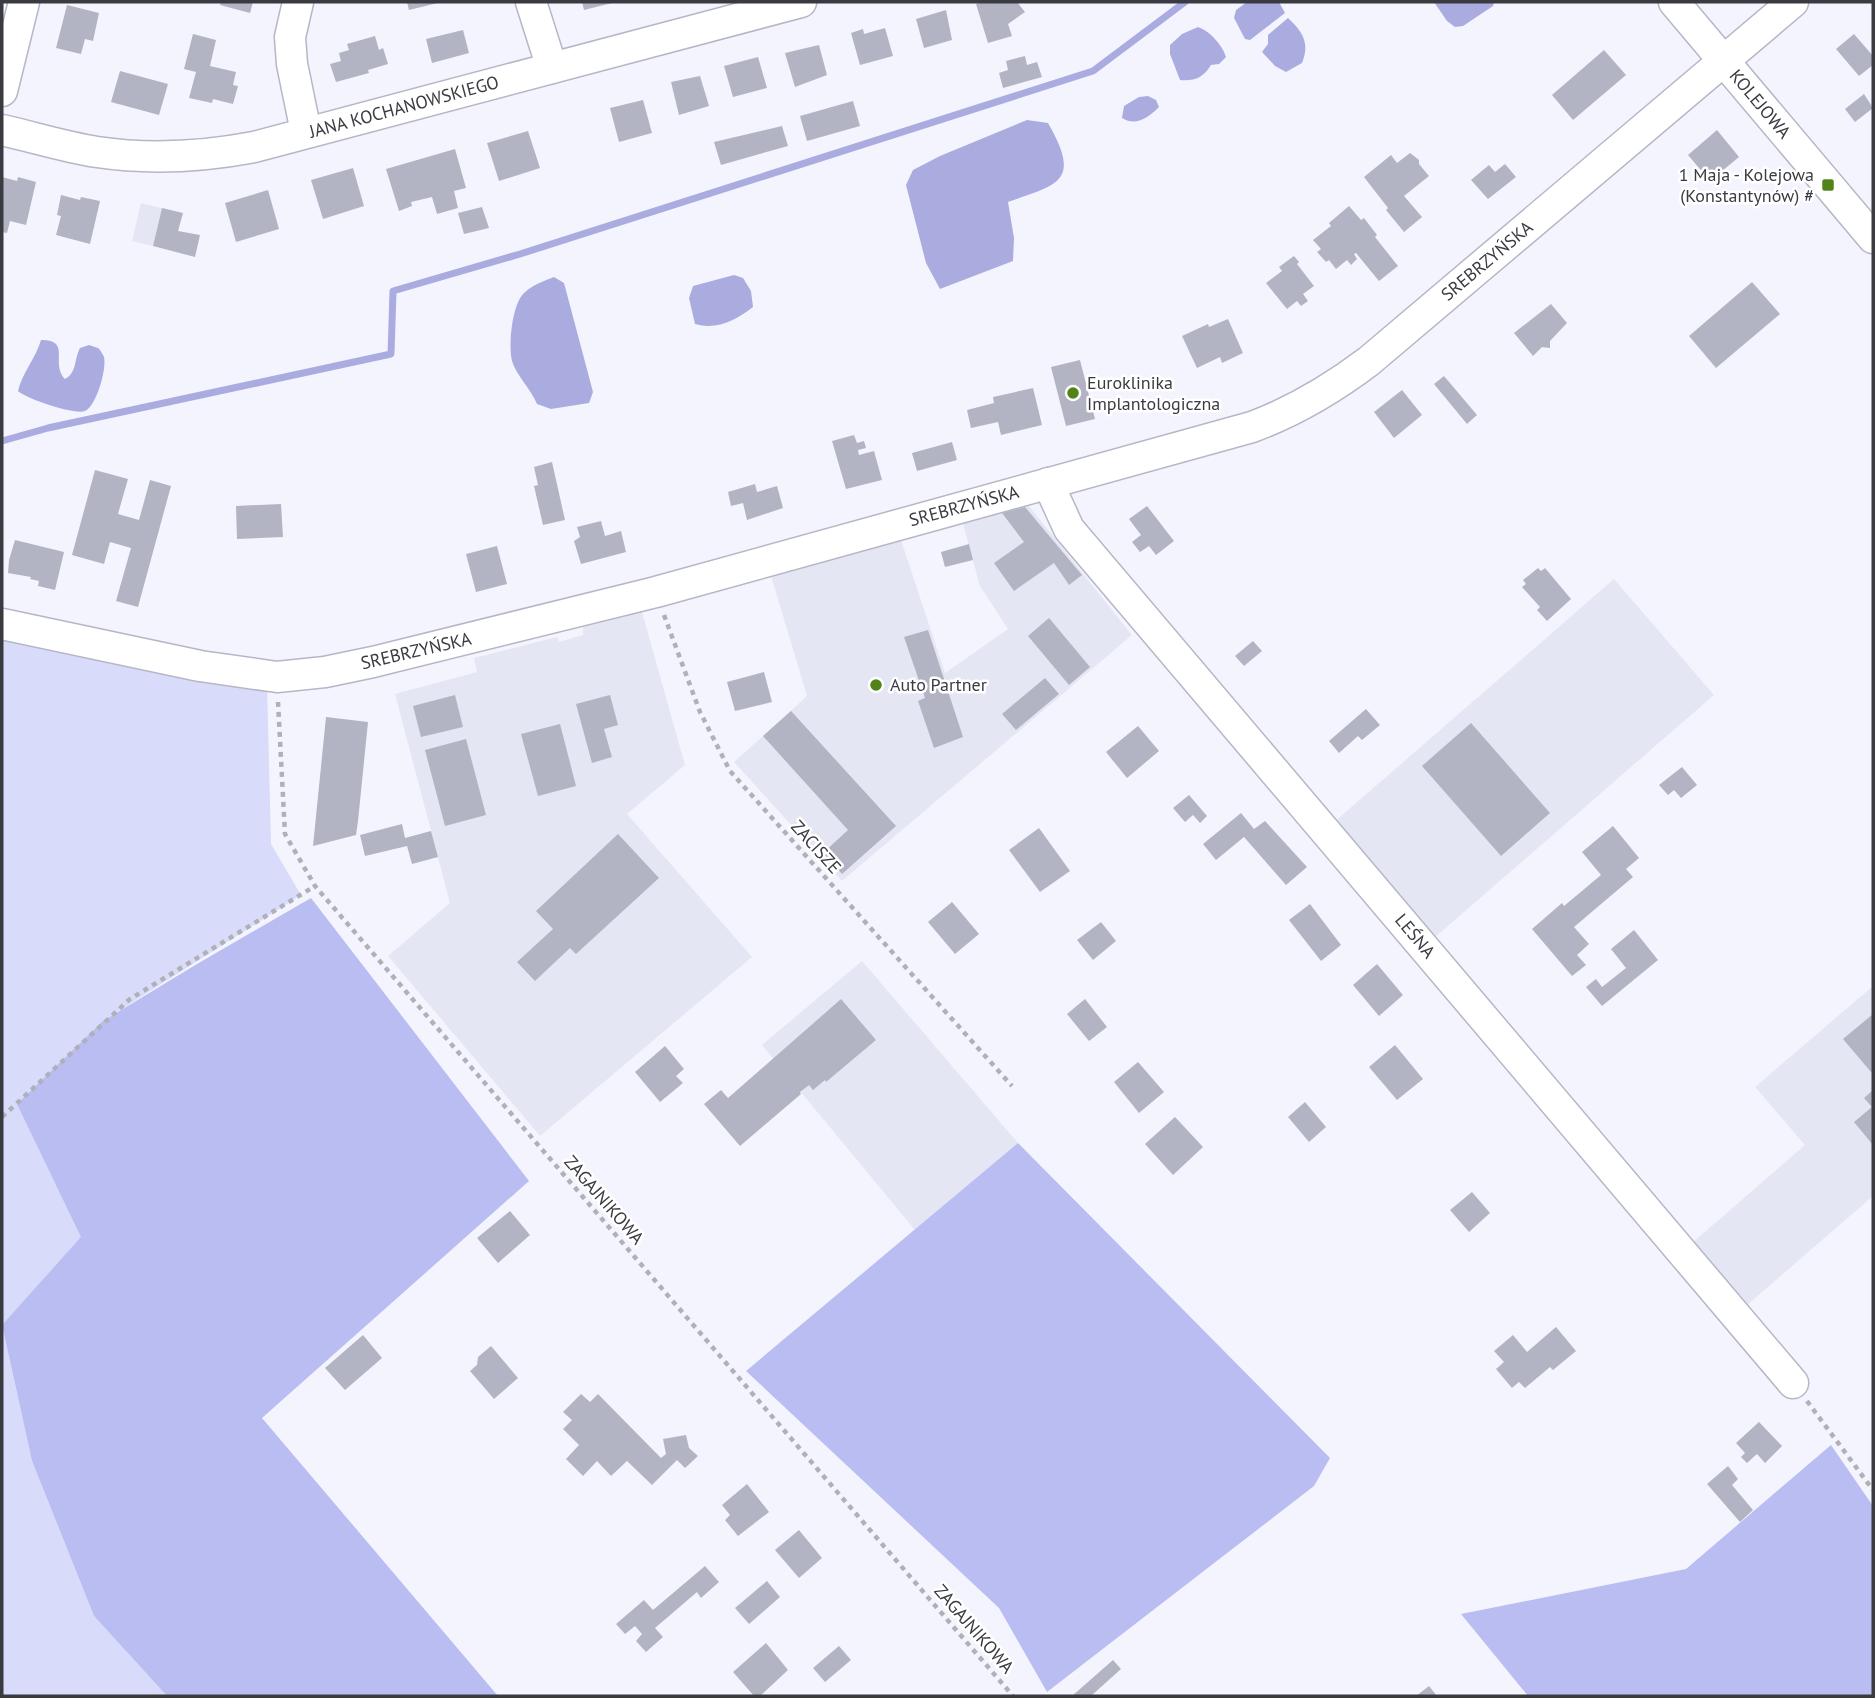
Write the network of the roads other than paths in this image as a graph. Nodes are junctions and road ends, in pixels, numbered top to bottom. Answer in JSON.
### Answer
{"nodes":[{"id":1,"x":24,"y":2,"type":"edge"},
{"id":2,"x":298,"y":2,"type":"edge"},
{"id":3,"x":531,"y":2,"type":"edge"},
{"id":4,"x":801,"y":2,"type":"edge"},
{"id":5,"x":1674,"y":2,"type":"edge"},
{"id":6,"x":1793,"y":2,"type":"edge"},
{"id":7,"x":1724,"y":61,"type":"junction"},
{"id":8,"x":552,"y":68,"type":"junction"},
{"id":9,"x":2,"y":91,"type":"edge"},
{"id":10,"x":2,"y":130,"type":"edge"},
{"id":11,"x":306,"y":132,"type":"junction"},
{"id":12,"x":1873,"y":238,"type":"edge"},
{"id":13,"x":1048,"y":483,"type":"junction"},
{"id":14,"x":2,"y":624,"type":"edge"},
{"id":15,"x":1793,"y":1382,"type":"road end"}],
"edges":[{"from":1,"to":9,"type":"street"},
{"from":2,"to":11,"type":"street"},
{"from":3,"to":8,"type":"street"},
{"from":4,"to":8,"type":"street","name":"JANA KOCHANOWSKIEGO"},
{"from":5,"to":7,"type":"street","name":"KOLEJOWA"},
{"from":6,"to":7,"type":"street","name":"SREBRZYŃSKA"},
{"from":7,"to":12,"type":"street","name":"KOLEJOWA"},
{"from":7,"to":13,"type":"street","name":"SREBRZYŃSKA"},
{"from":8,"to":11,"type":"street","name":"JANA KOCHANOWSKIEGO"},
{"from":10,"to":11,"type":"street","name":"JANA KOCHANOWSKIEGO"},
{"from":13,"to":14,"type":"street","name":"SREBRZYŃSKA"},
{"from":13,"to":15,"type":"street","name":"LEŚNA"}]}
